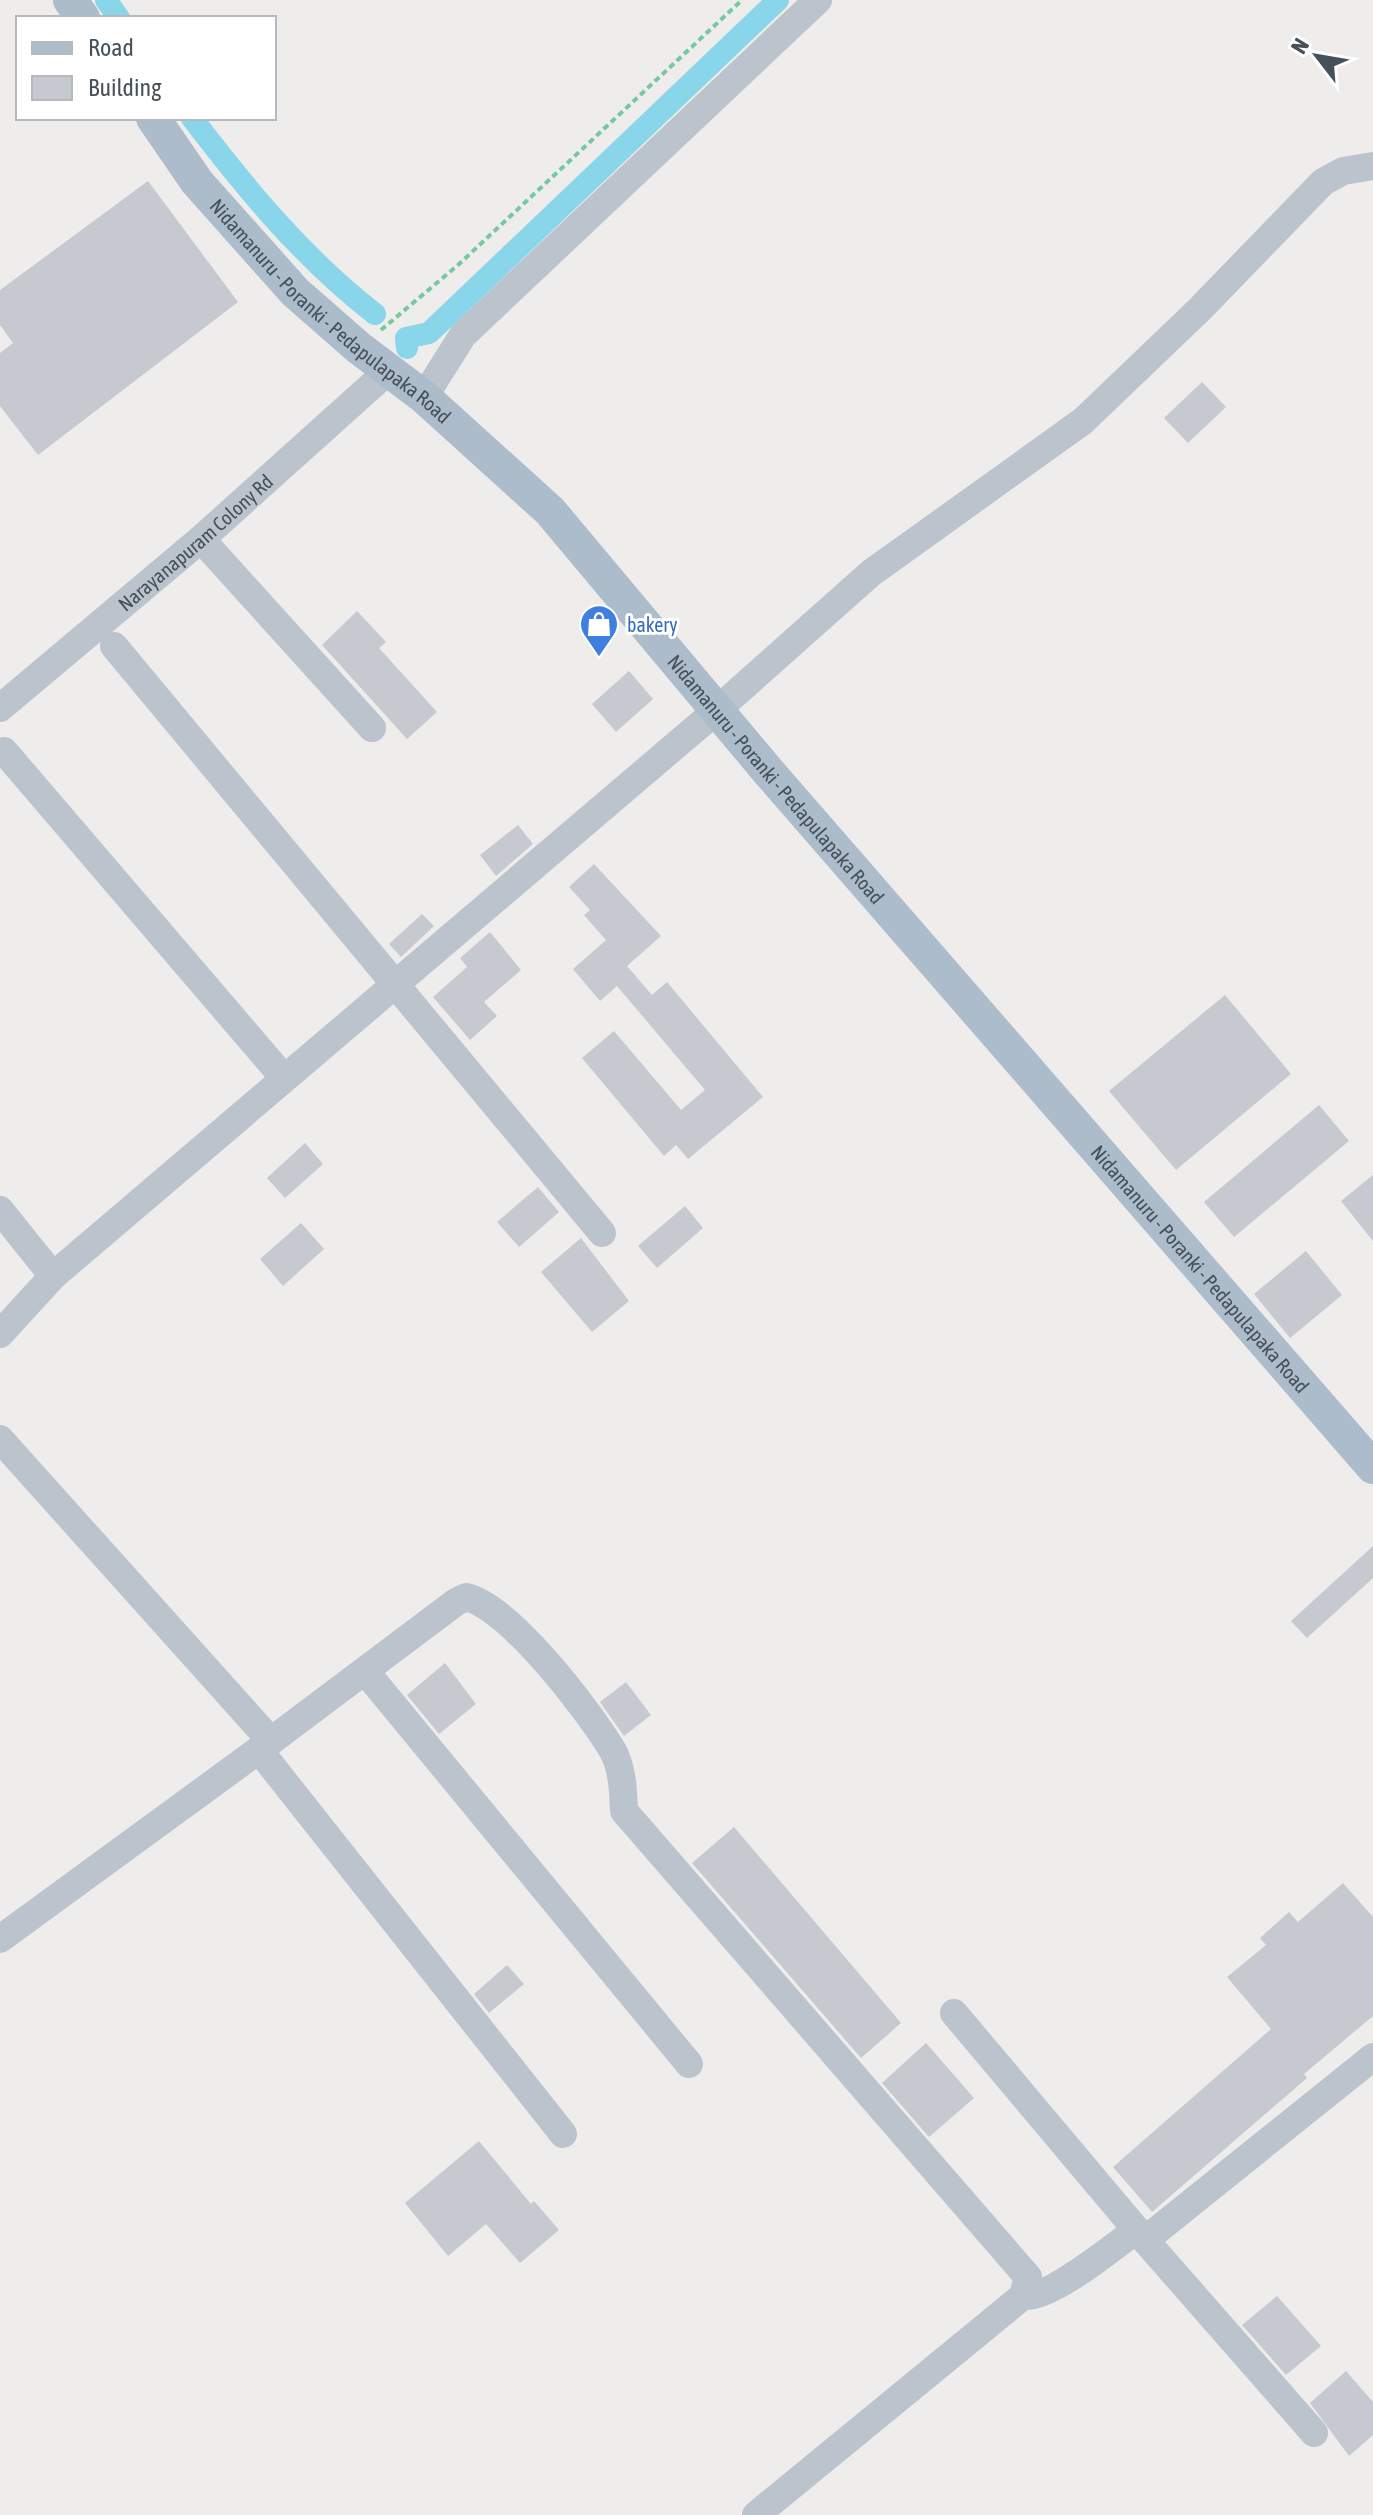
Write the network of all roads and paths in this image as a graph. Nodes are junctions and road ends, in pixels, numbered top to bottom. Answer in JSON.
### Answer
{"nodes":[{"id":1,"x":742,"y":0,"type":"edge"},
{"id":2,"x":818,"y":0,"type":"edge"},
{"id":3,"x":154,"y":120,"type":"edge"},
{"id":4,"x":1373,"y":166,"type":"edge"},
{"id":5,"x":359,"y":348,"type":"junction"},
{"id":6,"x":388,"y":371,"type":"junction"},
{"id":7,"x":424,"y":397,"type":"junction"},
{"id":8,"x":201,"y":539,"type":"junction"},
{"id":9,"x":114,"y":646,"type":"dead end"},
{"id":10,"x":0,"y":708,"type":"edge"},
{"id":11,"x":716,"y":711,"type":"junction"},
{"id":12,"x":372,"y":728,"type":"dead end"},
{"id":13,"x":4,"y":751,"type":"dead end"},
{"id":14,"x":396,"y":982,"type":"junction"},
{"id":15,"x":284,"y":1078,"type":"junction"},
{"id":16,"x":0,"y":1210,"type":"edge"},
{"id":17,"x":602,"y":1233,"type":"dead end"},
{"id":18,"x":53,"y":1276,"type":"junction"},
{"id":19,"x":0,"y":1334,"type":"edge"},
{"id":20,"x":0,"y":1439,"type":"edge"},
{"id":21,"x":1373,"y":1467,"type":"edge"},
{"id":22,"x":365,"y":1671,"type":"junction"},
{"id":23,"x":265,"y":1746,"type":"junction"},
{"id":24,"x":0,"y":1939,"type":"edge"},
{"id":25,"x":954,"y":2013,"type":"dead end"},
{"id":26,"x":1373,"y":2057,"type":"edge"},
{"id":27,"x":689,"y":2064,"type":"dead end"},
{"id":28,"x":563,"y":2134,"type":"dead end"},
{"id":29,"x":1141,"y":2235,"type":"junction"},
{"id":30,"x":1023,"y":2296,"type":"junction"},
{"id":31,"x":1314,"y":2433,"type":"dead end"},
{"id":32,"x":756,"y":2515,"type":"edge"}],
"edges":[{"from":1,"to":5,"type":"path"},
{"from":2,"to":7,"type":"street"},
{"from":3,"to":5,"type":"main road","name":"Nidamanuru - Poranki - Pedapulapaka Road"},
{"from":4,"to":11,"type":"street"},
{"from":5,"to":6,"type":"main road","name":"Nidamanuru - Poranki - Pedapulapaka Road"},
{"from":6,"to":7,"type":"main road","name":"Nidamanuru - Poranki - Pedapulapaka Road"},
{"from":6,"to":8,"type":"street","name":"Narayanapuram Colony Rd"},
{"from":7,"to":11,"type":"main road","name":"Nidamanuru - Poranki - Pedapulapaka Road"},
{"from":8,"to":10,"type":"street","name":"Narayanapuram Colony Rd"},
{"from":8,"to":12,"type":"street"},
{"from":9,"to":14,"type":"street"},
{"from":11,"to":14,"type":"street"},
{"from":11,"to":21,"type":"main road","name":"Nidamanuru - Poranki - Pedapulapaka Road"},
{"from":13,"to":15,"type":"street"},
{"from":14,"to":15,"type":"street"},
{"from":14,"to":17,"type":"street"},
{"from":15,"to":18,"type":"street"},
{"from":16,"to":18,"type":"street"},
{"from":18,"to":19,"type":"street"},
{"from":20,"to":23,"type":"street"},
{"from":22,"to":23,"type":"street"},
{"from":22,"to":27,"type":"street"},
{"from":22,"to":30,"type":"street"},
{"from":23,"to":24,"type":"street"},
{"from":23,"to":28,"type":"street"},
{"from":25,"to":29,"type":"street"},
{"from":26,"to":29,"type":"street"},
{"from":29,"to":30,"type":"street"},
{"from":29,"to":31,"type":"street"},
{"from":30,"to":32,"type":"street"}]}
